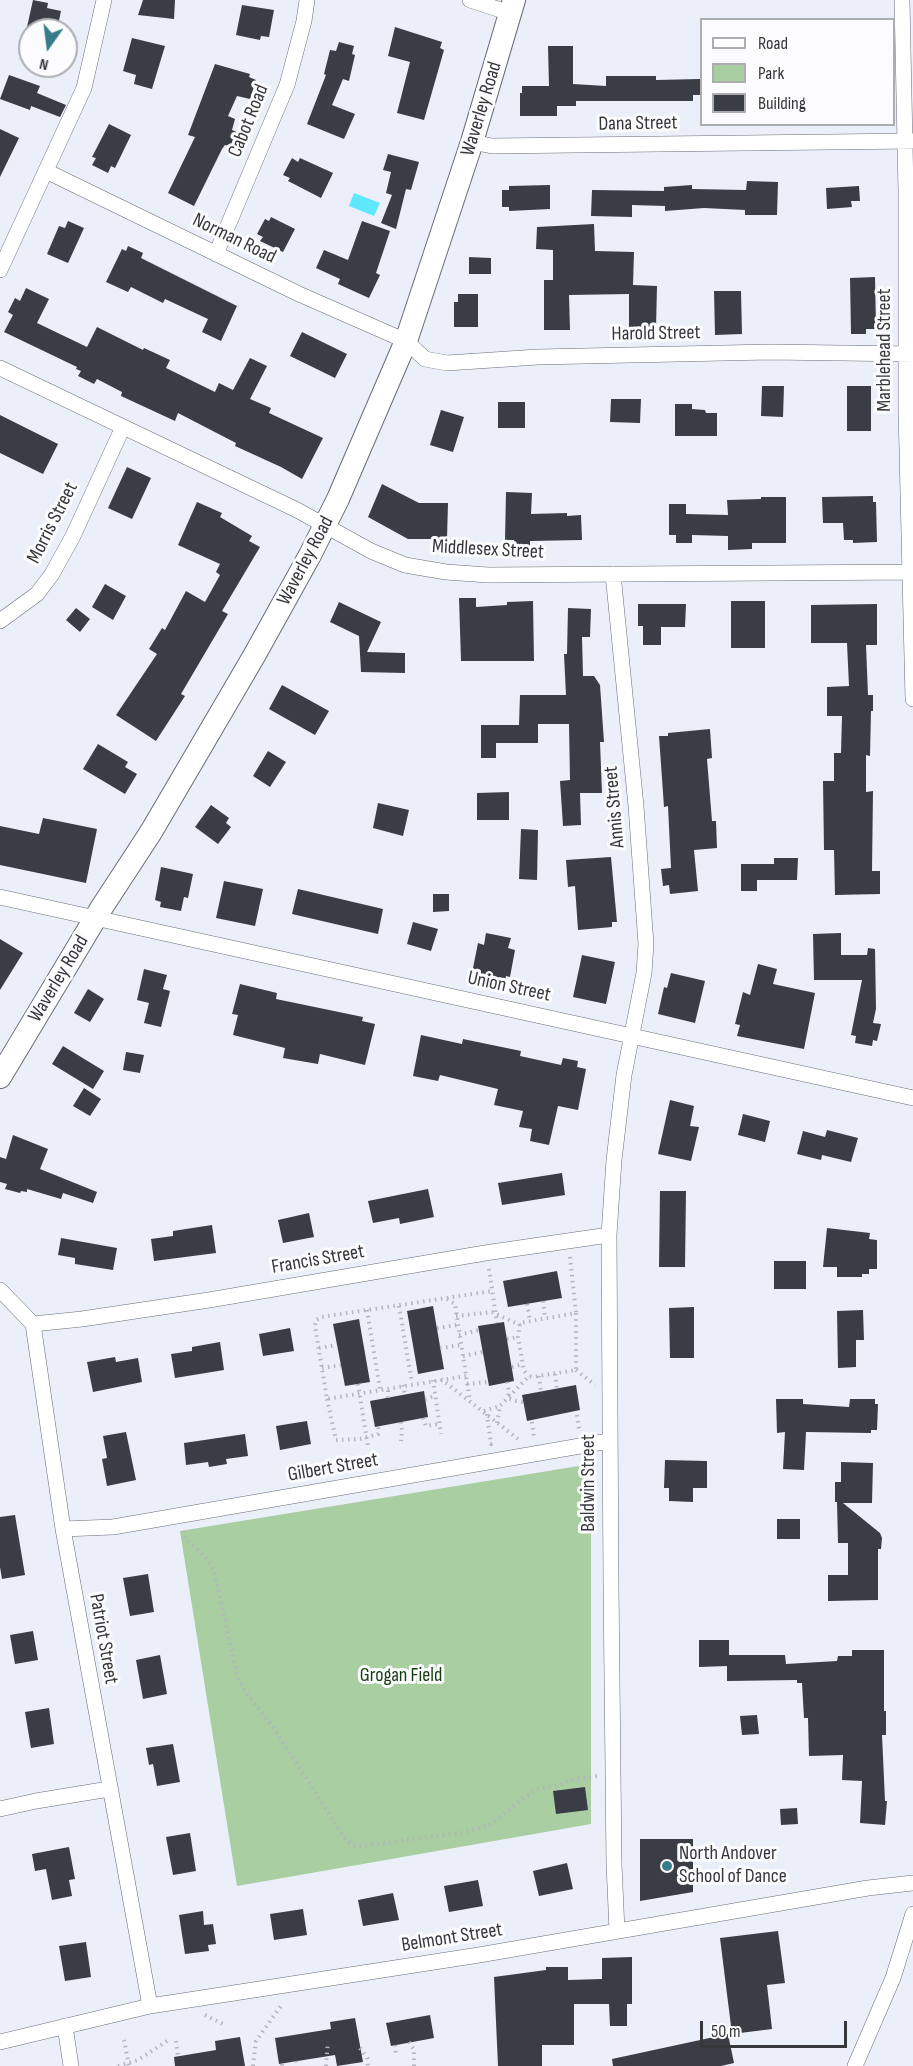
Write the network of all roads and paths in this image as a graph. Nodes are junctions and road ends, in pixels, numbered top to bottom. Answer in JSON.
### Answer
{"nodes":[{"id":1,"x":104,"y":0,"type":"edge"},
{"id":2,"x":307,"y":0,"type":"edge"},
{"id":3,"x":470,"y":0,"type":"edge"},
{"id":4,"x":902,"y":0,"type":"edge"},
{"id":5,"x":512,"y":7,"type":"edge"},
{"id":6,"x":909,"y":141,"type":"edge"},
{"id":7,"x":471,"y":142,"type":"junction"},
{"id":8,"x":46,"y":171,"type":"junction"},
{"id":9,"x":216,"y":254,"type":"junction"},
{"id":10,"x":0,"y":270,"type":"edge"},
{"id":11,"x":406,"y":341,"type":"junction"},
{"id":12,"x":910,"y":354,"type":"edge"},
{"id":13,"x":0,"y":368,"type":"edge"},
{"id":14,"x":123,"y":427,"type":"junction"},
{"id":15,"x":325,"y":525,"type":"junction"},
{"id":16,"x":912,"y":572,"type":"edge"},
{"id":17,"x":613,"y":574,"type":"junction"},
{"id":18,"x":0,"y":621,"type":"edge"},
{"id":19,"x":913,"y":699,"type":"edge"},
{"id":20,"x":0,"y":897,"type":"edge"},
{"id":21,"x":97,"y":917,"type":"junction"},
{"id":22,"x":631,"y":1035,"type":"junction"},
{"id":23,"x":0,"y":1077,"type":"edge"},
{"id":24,"x":913,"y":1098,"type":"edge"},
{"id":25,"x":609,"y":1235,"type":"junction"},
{"id":26,"x":570,"y":1256,"type":"dead end"},
{"id":27,"x":489,"y":1269,"type":"dead end"},
{"id":28,"x":0,"y":1290,"type":"edge"},
{"id":29,"x":492,"y":1291,"type":"junction"},
{"id":30,"x":463,"y":1296,"type":"junction"},
{"id":31,"x":446,"y":1298,"type":"junction"},
{"id":32,"x":543,"y":1301,"type":"dead end"},
{"id":33,"x":454,"y":1304,"type":"junction"},
{"id":34,"x":527,"y":1304,"type":"dead end"},
{"id":35,"x":399,"y":1306,"type":"junction"},
{"id":36,"x":367,"y":1310,"type":"junction"},
{"id":37,"x":576,"y":1312,"type":"junction"},
{"id":38,"x":496,"y":1315,"type":"junction"},
{"id":39,"x":456,"y":1316,"type":"junction"},
{"id":40,"x":545,"y":1318,"type":"junction"},
{"id":41,"x":530,"y":1322,"type":"junction"},
{"id":42,"x":497,"y":1323,"type":"dead end"},
{"id":43,"x":33,"y":1324,"type":"junction"},
{"id":44,"x":458,"y":1325,"type":"junction"},
{"id":45,"x":520,"y":1325,"type":"junction"},
{"id":46,"x":437,"y":1328,"type":"dead end"},
{"id":47,"x":479,"y":1330,"type":"dead end"},
{"id":48,"x":459,"y":1335,"type":"junction"},
{"id":49,"x":518,"y":1337,"type":"junction"},
{"id":50,"x":507,"y":1339,"type":"dead end"},
{"id":51,"x":337,"y":1344,"type":"dead end"},
{"id":52,"x":461,"y":1345,"type":"junction"},
{"id":53,"x":319,"y":1348,"type":"junction"},
{"id":54,"x":440,"y":1348,"type":"dead end"},
{"id":55,"x":483,"y":1352,"type":"dead end"},
{"id":56,"x":463,"y":1356,"type":"junction"},
{"id":57,"x":523,"y":1364,"type":"junction"},
{"id":58,"x":341,"y":1365,"type":"dead end"},
{"id":59,"x":512,"y":1367,"type":"dead end"},
{"id":60,"x":322,"y":1368,"type":"junction"},
{"id":61,"x":555,"y":1374,"type":"junction"},
{"id":62,"x":466,"y":1376,"type":"junction"},
{"id":63,"x":529,"y":1376,"type":"junction"},
{"id":64,"x":539,"y":1376,"type":"junction"},
{"id":65,"x":441,"y":1379,"type":"junction"},
{"id":66,"x":433,"y":1380,"type":"junction"},
{"id":67,"x":488,"y":1382,"type":"dead end"},
{"id":68,"x":507,"y":1382,"type":"dead end"},
{"id":69,"x":412,"y":1383,"type":"junction"},
{"id":70,"x":358,"y":1384,"type":"dead end"},
{"id":71,"x":467,"y":1384,"type":"junction"},
{"id":72,"x":403,"y":1385,"type":"junction"},
{"id":73,"x":388,"y":1388,"type":"junction"},
{"id":74,"x":380,"y":1389,"type":"junction"},
{"id":75,"x":557,"y":1389,"type":"dead end"},
{"id":76,"x":541,"y":1392,"type":"dead end"},
{"id":77,"x":359,"y":1393,"type":"junction"},
{"id":78,"x":405,"y":1395,"type":"dead end"},
{"id":79,"x":435,"y":1396,"type":"junction"},
{"id":80,"x":388,"y":1398,"type":"dead end"},
{"id":81,"x":508,"y":1398,"type":"junction"},
{"id":82,"x":327,"y":1399,"type":"junction"},
{"id":83,"x":425,"y":1399,"type":"dead end"},
{"id":84,"x":470,"y":1401,"type":"junction"},
{"id":85,"x":523,"y":1402,"type":"dead end"},
{"id":86,"x":500,"y":1406,"type":"junction"},
{"id":87,"x":485,"y":1413,"type":"junction"},
{"id":88,"x":577,"y":1415,"type":"dead end"},
{"id":89,"x":423,"y":1418,"type":"dead end"},
{"id":90,"x":401,"y":1422,"type":"dead end"},
{"id":91,"x":532,"y":1422,"type":"dead end"},
{"id":92,"x":497,"y":1423,"type":"junction"},
{"id":93,"x":439,"y":1424,"type":"junction"},
{"id":94,"x":378,"y":1426,"type":"dead end"},
{"id":95,"x":587,"y":1428,"type":"dead end"},
{"id":96,"x":441,"y":1434,"type":"dead end"},
{"id":97,"x":545,"y":1435,"type":"dead end"},
{"id":98,"x":367,"y":1436,"type":"junction"},
{"id":99,"x":534,"y":1437,"type":"junction"},
{"id":100,"x":518,"y":1439,"type":"junction"},
{"id":101,"x":401,"y":1441,"type":"dead end"},
{"id":102,"x":509,"y":1441,"type":"dead end"},
{"id":103,"x":609,"y":1441,"type":"junction"},
{"id":104,"x":500,"y":1442,"type":"dead end"},
{"id":105,"x":368,"y":1447,"type":"dead end"},
{"id":106,"x":179,"y":1516,"type":"junction"},
{"id":107,"x":63,"y":1529,"type":"junction"},
{"id":108,"x":613,"y":1775,"type":"junction"},
{"id":109,"x":109,"y":1789,"type":"junction"},
{"id":110,"x":0,"y":1809,"type":"edge"},
{"id":111,"x":913,"y":1883,"type":"edge"},
{"id":112,"x":913,"y":1914,"type":"edge"},
{"id":113,"x":617,"y":1931,"type":"junction"},
{"id":114,"x":293,"y":1984,"type":"junction"},
{"id":115,"x":150,"y":2006,"type":"junction"},
{"id":116,"x":201,"y":2013,"type":"dead end"},
{"id":117,"x":225,"y":2025,"type":"dead end"},
{"id":118,"x":64,"y":2026,"type":"junction"},
{"id":119,"x":124,"y":2040,"type":"dead end"},
{"id":120,"x":167,"y":2041,"type":"dead end"},
{"id":121,"x":176,"y":2041,"type":"dead end"},
{"id":122,"x":0,"y":2042,"type":"edge"},
{"id":123,"x":328,"y":2042,"type":"dead end"},
{"id":124,"x":409,"y":2042,"type":"dead end"},
{"id":125,"x":395,"y":2045,"type":"dead end"},
{"id":126,"x":360,"y":2048,"type":"dead end"},
{"id":127,"x":396,"y":2054,"type":"dead end"},
{"id":128,"x":178,"y":2056,"type":"dead end"},
{"id":129,"x":129,"y":2064,"type":"edge"},
{"id":130,"x":71,"y":2066,"type":"edge"},
{"id":131,"x":118,"y":2066,"type":"edge"},
{"id":132,"x":253,"y":2066,"type":"edge"},
{"id":133,"x":326,"y":2066,"type":"edge"},
{"id":134,"x":368,"y":2066,"type":"edge"},
{"id":135,"x":414,"y":2066,"type":"edge"},
{"id":136,"x":855,"y":2066,"type":"edge"}],
"edges":[{"from":1,"to":8,"type":"street"},
{"from":2,"to":9,"type":"street","name":"Cabot Road"},
{"from":3,"to":5,"type":"street"},
{"from":4,"to":6,"type":"street","name":"Marblehead Street"},
{"from":5,"to":7,"type":"street","name":"Waverley Road"},
{"from":6,"to":7,"type":"street","name":"Dana Street"},
{"from":6,"to":12,"type":"street","name":"Marblehead Street"},
{"from":7,"to":11,"type":"street","name":"Waverley Road"},
{"from":8,"to":9,"type":"street","name":"Norman Road"},
{"from":8,"to":10,"type":"street"},
{"from":9,"to":11,"type":"street","name":"Norman Road"},
{"from":11,"to":12,"type":"street","name":"Harold Street"},
{"from":11,"to":15,"type":"street","name":"Waverley Road"},
{"from":12,"to":16,"type":"street","name":"Marblehead Street"},
{"from":13,"to":14,"type":"street","name":"Middlesex Street"},
{"from":14,"to":15,"type":"street","name":"Middlesex Street"},
{"from":14,"to":18,"type":"street","name":"Morris Street"},
{"from":15,"to":17,"type":"street","name":"Middlesex Street"},
{"from":15,"to":21,"type":"street","name":"Waverley Road"},
{"from":16,"to":17,"type":"street","name":"Middlesex Street"},
{"from":16,"to":19,"type":"street","name":"Marblehead Street"},
{"from":17,"to":22,"type":"street","name":"Annis Street"},
{"from":20,"to":21,"type":"street","name":"Union Street"},
{"from":21,"to":22,"type":"street","name":"Union Street"},
{"from":21,"to":23,"type":"street","name":"Waverley Road"},
{"from":22,"to":24,"type":"street","name":"Union Street"},
{"from":22,"to":25,"type":"street","name":"Baldwin Street"},
{"from":25,"to":43,"type":"street","name":"Francis Street"},
{"from":25,"to":103,"type":"street","name":"Baldwin Street"},
{"from":26,"to":37,"type":"path"},
{"from":27,"to":29,"type":"path"},
{"from":28,"to":43,"type":"street"},
{"from":29,"to":30,"type":"path"},
{"from":29,"to":38,"type":"path"},
{"from":30,"to":31,"type":"path"},
{"from":30,"to":33,"type":"path"},
{"from":31,"to":33,"type":"path"},
{"from":31,"to":35,"type":"path"},
{"from":32,"to":40,"type":"path"},
{"from":33,"to":39,"type":"path"},
{"from":34,"to":41,"type":"path"},
{"from":35,"to":36,"type":"path"},
{"from":35,"to":69,"type":"path"},
{"from":36,"to":53,"type":"path"},
{"from":36,"to":74,"type":"path"},
{"from":37,"to":40,"type":"path"},
{"from":37,"to":61,"type":"path"},
{"from":38,"to":39,"type":"path"},
{"from":38,"to":42,"type":"path"},
{"from":38,"to":45,"type":"path"},
{"from":39,"to":44,"type":"path"},
{"from":40,"to":41,"type":"path"},
{"from":41,"to":45,"type":"path"},
{"from":43,"to":107,"type":"street","name":"Patriot Street"},
{"from":44,"to":46,"type":"path"},
{"from":44,"to":48,"type":"path"},
{"from":45,"to":49,"type":"path"},
{"from":47,"to":48,"type":"path"},
{"from":48,"to":52,"type":"path"},
{"from":49,"to":50,"type":"path"},
{"from":49,"to":57,"type":"path"},
{"from":51,"to":53,"type":"path"},
{"from":52,"to":54,"type":"path"},
{"from":52,"to":56,"type":"path"},
{"from":53,"to":60,"type":"path"},
{"from":55,"to":56,"type":"path"},
{"from":56,"to":62,"type":"path"},
{"from":57,"to":59,"type":"path"},
{"from":57,"to":63,"type":"path"},
{"from":58,"to":60,"type":"path"},
{"from":60,"to":82,"type":"path"},
{"from":61,"to":64,"type":"path"},
{"from":61,"to":75,"type":"path"},
{"from":62,"to":65,"type":"path"},
{"from":62,"to":71,"type":"path"},
{"from":63,"to":64,"type":"path"},
{"from":63,"to":81,"type":"path"},
{"from":64,"to":76,"type":"path"},
{"from":65,"to":66,"type":"path"},
{"from":65,"to":84,"type":"path"},
{"from":66,"to":69,"type":"path"},
{"from":66,"to":79,"type":"path"},
{"from":67,"to":71,"type":"path"},
{"from":68,"to":81,"type":"path"},
{"from":69,"to":72,"type":"path"},
{"from":70,"to":77,"type":"path"},
{"from":71,"to":84,"type":"path"},
{"from":72,"to":73,"type":"path"},
{"from":72,"to":78,"type":"path"},
{"from":73,"to":74,"type":"path"},
{"from":73,"to":80,"type":"path"},
{"from":74,"to":77,"type":"path"},
{"from":77,"to":82,"type":"path"},
{"from":77,"to":98,"type":"path"},
{"from":79,"to":83,"type":"path"},
{"from":79,"to":93,"type":"path"},
{"from":81,"to":85,"type":"path"},
{"from":81,"to":86,"type":"path"},
{"from":82,"to":98,"type":"path"},
{"from":84,"to":87,"type":"path"},
{"from":86,"to":87,"type":"path"},
{"from":86,"to":92,"type":"path"},
{"from":87,"to":92,"type":"path"},
{"from":87,"to":104,"type":"path"},
{"from":88,"to":95,"type":"path"},
{"from":89,"to":93,"type":"path"},
{"from":90,"to":101,"type":"path"},
{"from":91,"to":99,"type":"path"},
{"from":92,"to":100,"type":"path"},
{"from":93,"to":96,"type":"path"},
{"from":94,"to":98,"type":"path"},
{"from":97,"to":99,"type":"path"},
{"from":98,"to":105,"type":"path"},
{"from":99,"to":100,"type":"path"},
{"from":100,"to":102,"type":"path"},
{"from":103,"to":106,"type":"street","name":"Gilbert Street"},
{"from":103,"to":108,"type":"street","name":"Baldwin Street"},
{"from":106,"to":107,"type":"street","name":"Gilbert Street"},
{"from":106,"to":108,"type":"path"},
{"from":107,"to":109,"type":"street","name":"Patriot Street"},
{"from":108,"to":113,"type":"street","name":"Baldwin Street"},
{"from":109,"to":110,"type":"street"},
{"from":109,"to":115,"type":"street","name":"Patriot Street"},
{"from":111,"to":113,"type":"street","name":"Belmont Street"},
{"from":112,"to":136,"type":"street"},
{"from":113,"to":114,"type":"street","name":"Belmont Street"},
{"from":114,"to":115,"type":"street","name":"Belmont Street"},
{"from":114,"to":132,"type":"path"},
{"from":115,"to":118,"type":"street","name":"Belmont Street"},
{"from":116,"to":117,"type":"path"},
{"from":118,"to":122,"type":"street","name":"Belmont Street"},
{"from":118,"to":130,"type":"street"},
{"from":119,"to":129,"type":"path"},
{"from":120,"to":129,"type":"path"},
{"from":121,"to":128,"type":"path"},
{"from":123,"to":133,"type":"path"},
{"from":124,"to":135,"type":"path"},
{"from":125,"to":127,"type":"path"},
{"from":126,"to":134,"type":"path"},
{"from":129,"to":131,"type":"path"}]}
